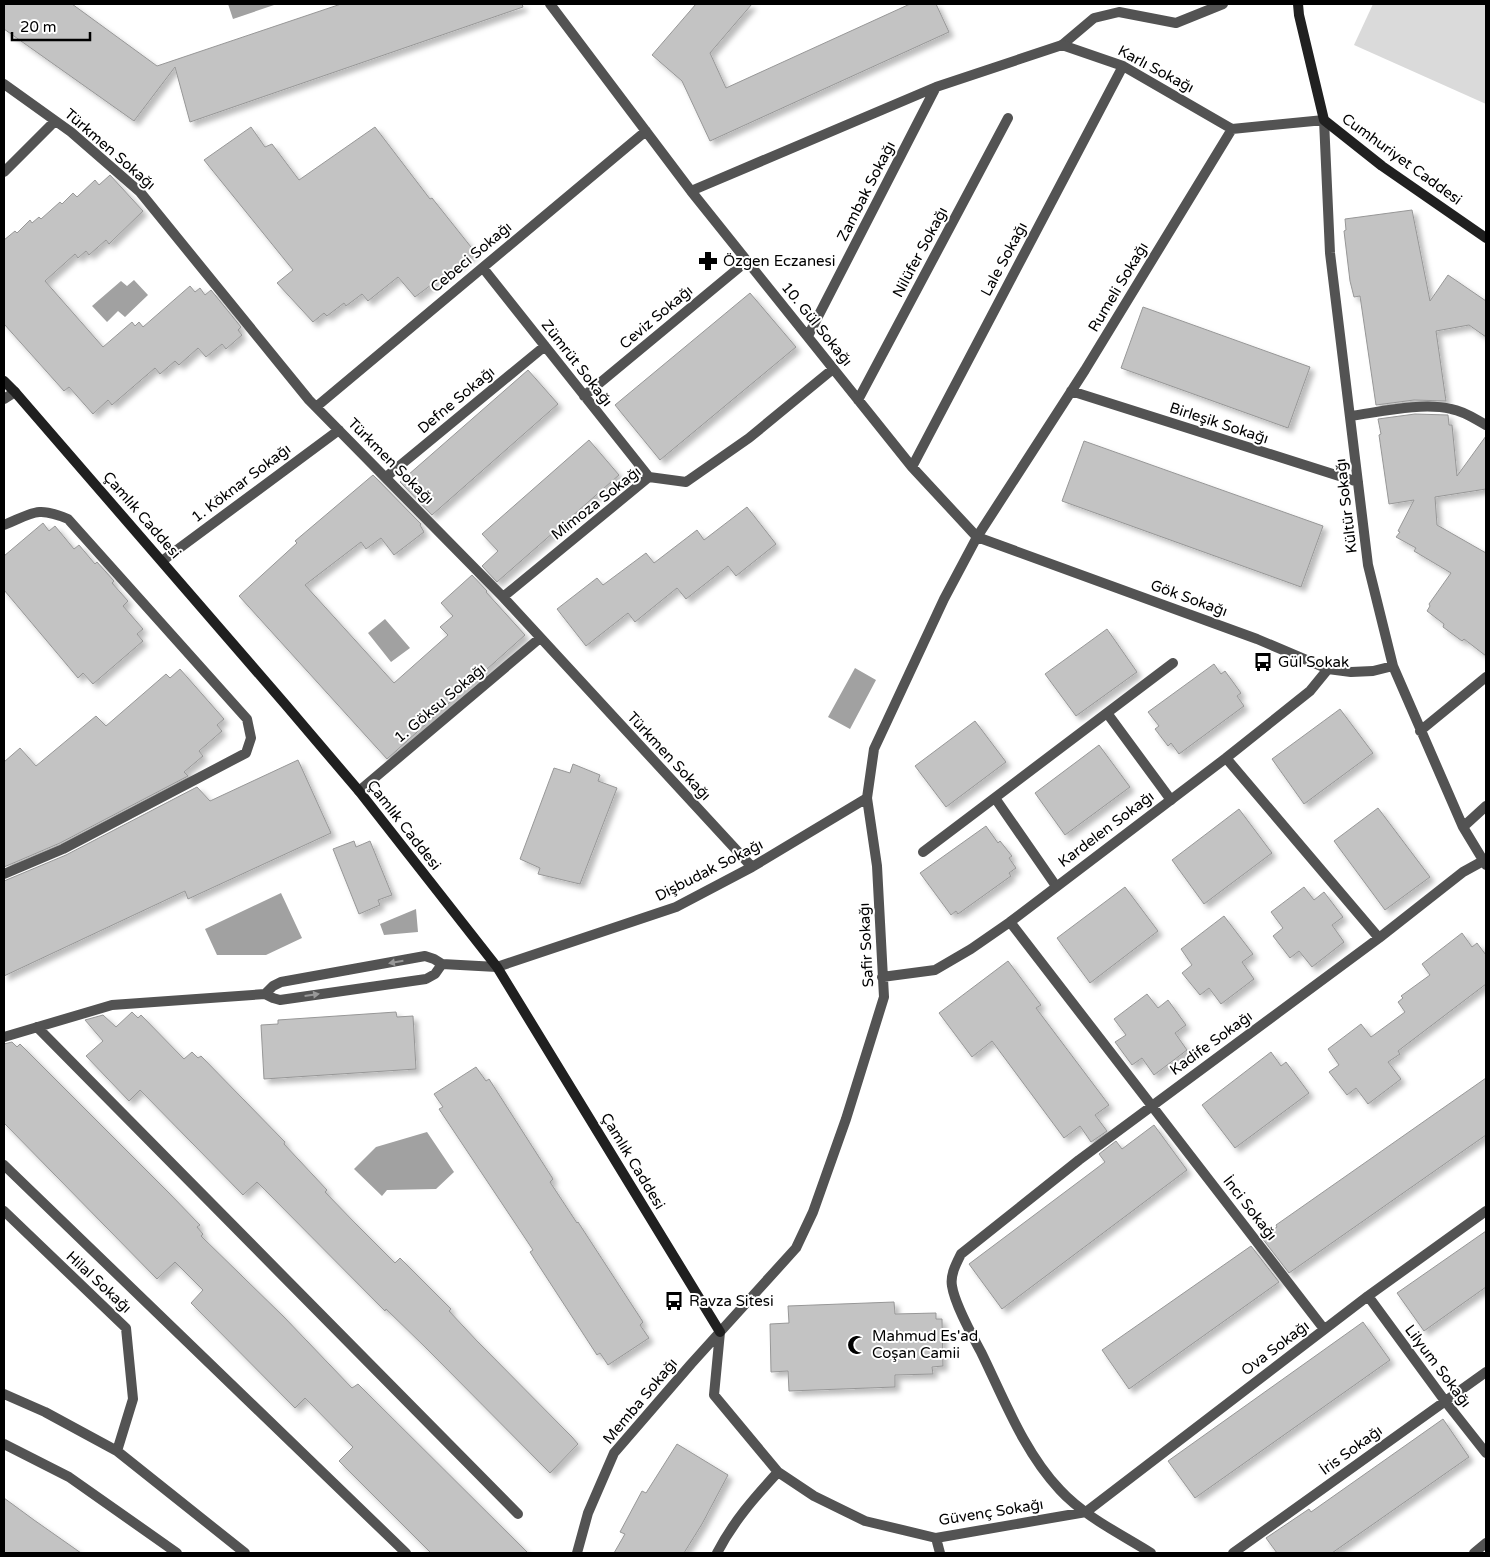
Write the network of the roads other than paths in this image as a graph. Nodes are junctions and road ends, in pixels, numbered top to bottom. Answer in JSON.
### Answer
{"nodes":[{"id":1,"x":550,"y":4,"type":"edge"},
{"id":2,"x":1223,"y":4,"type":"edge"},
{"id":3,"x":1298,"y":4,"type":"edge"},
{"id":4,"x":1062,"y":45,"type":"junction"},
{"id":5,"x":1123,"y":66,"type":"junction"},
{"id":6,"x":4,"y":84,"type":"edge"},
{"id":7,"x":936,"y":87,"type":"junction"},
{"id":8,"x":1008,"y":118,"type":"dead end"},
{"id":9,"x":1324,"y":120,"type":"junction"},
{"id":10,"x":55,"y":121,"type":"junction"},
{"id":11,"x":1232,"y":129,"type":"junction"},
{"id":12,"x":646,"y":131,"type":"junction"},
{"id":13,"x":4,"y":172,"type":"edge"},
{"id":14,"x":691,"y":191,"type":"junction"},
{"id":15,"x":1486,"y":238,"type":"edge"},
{"id":16,"x":747,"y":261,"type":"junction"},
{"id":17,"x":483,"y":268,"type":"junction"},
{"id":18,"x":808,"y":336,"type":"junction"},
{"id":19,"x":545,"y":346,"type":"junction"},
{"id":20,"x":833,"y":369,"type":"junction"},
{"id":21,"x":4,"y":381,"type":"edge"},
{"id":22,"x":1071,"y":391,"type":"junction"},
{"id":23,"x":15,"y":392,"type":"junction"},
{"id":24,"x":584,"y":396,"type":"junction"},
{"id":25,"x":4,"y":399,"type":"edge"},
{"id":26,"x":858,"y":400,"type":"junction"},
{"id":27,"x":316,"y":407,"type":"junction"},
{"id":28,"x":1350,"y":416,"type":"junction"},
{"id":29,"x":1486,"y":425,"type":"edge"},
{"id":30,"x":338,"y":430,"type":"junction"},
{"id":31,"x":912,"y":467,"type":"junction"},
{"id":32,"x":386,"y":477,"type":"junction"},
{"id":33,"x":649,"y":477,"type":"junction"},
{"id":34,"x":1358,"y":482,"type":"junction"},
{"id":35,"x":4,"y":526,"type":"edge"},
{"id":36,"x":977,"y":537,"type":"junction"},
{"id":37,"x":162,"y":561,"type":"junction"},
{"id":38,"x":503,"y":597,"type":"junction"},
{"id":39,"x":540,"y":638,"type":"junction"},
{"id":40,"x":1173,"y":663,"type":"dead end"},
{"id":41,"x":1393,"y":666,"type":"junction"},
{"id":42,"x":1328,"y":669,"type":"junction"},
{"id":43,"x":1486,"y":677,"type":"edge"},
{"id":44,"x":1107,"y":713,"type":"junction"},
{"id":45,"x":1420,"y":731,"type":"junction"},
{"id":46,"x":1226,"y":758,"type":"junction"},
{"id":47,"x":359,"y":791,"type":"junction"},
{"id":48,"x":867,"y":798,"type":"junction"},
{"id":49,"x":995,"y":798,"type":"junction"},
{"id":50,"x":1171,"y":800,"type":"junction"},
{"id":51,"x":1486,"y":806,"type":"edge"},
{"id":52,"x":1462,"y":827,"type":"junction"},
{"id":53,"x":924,"y":852,"type":"dead end"},
{"id":54,"x":1485,"y":863,"type":"edge"},
{"id":55,"x":752,"y":867,"type":"junction"},
{"id":56,"x":4,"y":874,"type":"edge"},
{"id":57,"x":1056,"y":886,"type":"junction"},
{"id":58,"x":1010,"y":922,"type":"junction"},
{"id":59,"x":1379,"y":938,"type":"junction"},
{"id":60,"x":442,"y":964,"type":"junction"},
{"id":61,"x":497,"y":967,"type":"junction"},
{"id":62,"x":882,"y":977,"type":"junction"},
{"id":63,"x":265,"y":994,"type":"junction"},
{"id":64,"x":37,"y":1027,"type":"junction"},
{"id":65,"x":4,"y":1037,"type":"edge"},
{"id":66,"x":1152,"y":1105,"type":"junction"},
{"id":67,"x":4,"y":1165,"type":"edge"},
{"id":68,"x":4,"y":1211,"type":"edge"},
{"id":69,"x":1486,"y":1211,"type":"edge"},
{"id":70,"x":1368,"y":1296,"type":"junction"},
{"id":71,"x":1324,"y":1329,"type":"junction"},
{"id":72,"x":720,"y":1332,"type":"junction"},
{"id":73,"x":1486,"y":1372,"type":"edge"},
{"id":74,"x":4,"y":1394,"type":"edge"},
{"id":75,"x":1444,"y":1401,"type":"junction"},
{"id":76,"x":4,"y":1444,"type":"edge"},
{"id":77,"x":117,"y":1451,"type":"junction"},
{"id":78,"x":1486,"y":1453,"type":"edge"},
{"id":79,"x":778,"y":1472,"type":"junction"},
{"id":80,"x":1086,"y":1512,"type":"junction"},
{"id":81,"x":518,"y":1514,"type":"dead end"},
{"id":82,"x":936,"y":1538,"type":"junction"},
{"id":83,"x":1486,"y":1543,"type":"edge"},
{"id":84,"x":177,"y":1553,"type":"edge"},
{"id":85,"x":245,"y":1553,"type":"edge"},
{"id":86,"x":406,"y":1553,"type":"edge"},
{"id":87,"x":577,"y":1553,"type":"edge"},
{"id":88,"x":717,"y":1553,"type":"edge"},
{"id":89,"x":940,"y":1553,"type":"edge"},
{"id":90,"x":1151,"y":1553,"type":"edge"},
{"id":91,"x":1234,"y":1553,"type":"edge"},
{"id":92,"x":1474,"y":1553,"type":"edge"}],
"edges":[{"from":1,"to":12,"type":"street","name":"10. Gül Sokağı"},
{"from":2,"to":4,"type":"street"},
{"from":3,"to":9,"type":"main road","name":"Cumhuriyet Caddesi"},
{"from":4,"to":5,"type":"street","name":"Karlı Sokağı"},
{"from":4,"to":7,"type":"street"},
{"from":5,"to":11,"type":"street","name":"Karlı Sokağı"},
{"from":5,"to":31,"type":"street","name":"Lale Sokağı"},
{"from":6,"to":10,"type":"street","name":"Türkmen Sokağı"},
{"from":7,"to":14,"type":"street"},
{"from":7,"to":18,"type":"street","name":"Zambak Sokağı"},
{"from":8,"to":26,"type":"street","name":"Nilüfer Sokağı"},
{"from":9,"to":11,"type":"street"},
{"from":9,"to":15,"type":"main road","name":"Cumhuriyet Caddesi"},
{"from":9,"to":28,"type":"street","name":"Kültür Sokağı"},
{"from":10,"to":13,"type":"street"},
{"from":10,"to":27,"type":"street","name":"Türkmen Sokağı"},
{"from":11,"to":22,"type":"street","name":"Rumeli Sokağı"},
{"from":12,"to":14,"type":"street","name":"10. Gül Sokağı"},
{"from":12,"to":17,"type":"street","name":"Cebeci Sokağı"},
{"from":14,"to":16,"type":"street","name":"10. Gül Sokağı"},
{"from":16,"to":18,"type":"street","name":"10. Gül Sokağı"},
{"from":16,"to":24,"type":"street","name":"Ceviz Sokağı"},
{"from":17,"to":19,"type":"street","name":"Zümrüt Sokağı"},
{"from":17,"to":27,"type":"street","name":"Cebeci Sokağı"},
{"from":18,"to":20,"type":"street","name":"10. Gül Sokağı"},
{"from":19,"to":24,"type":"street","name":"Zümrüt Sokağı"},
{"from":19,"to":32,"type":"street","name":"Defne Sokağı"},
{"from":20,"to":26,"type":"street","name":"10. Gül Sokağı"},
{"from":20,"to":33,"type":"street","name":"Mimoza Sokağı"},
{"from":21,"to":23,"type":"main road","name":"Çamlık Caddesi"},
{"from":22,"to":34,"type":"street","name":"Birleşik Sokağı"},
{"from":22,"to":36,"type":"street","name":"Rumeli Sokağı"},
{"from":23,"to":25,"type":"street"},
{"from":23,"to":37,"type":"main road","name":"Çamlık Caddesi"},
{"from":24,"to":33,"type":"street","name":"Zümrüt Sokağı"},
{"from":26,"to":31,"type":"street","name":"10. Gül Sokağı"},
{"from":27,"to":30,"type":"street","name":"Türkmen Sokağı"},
{"from":28,"to":29,"type":"street"},
{"from":28,"to":34,"type":"street","name":"Kültür Sokağı"},
{"from":30,"to":32,"type":"street","name":"Türkmen Sokağı"},
{"from":30,"to":37,"type":"street","name":"1. Köknar Sokağı"},
{"from":31,"to":36,"type":"street","name":"10. Gül Sokağı"},
{"from":32,"to":38,"type":"street","name":"Türkmen Sokağı"},
{"from":33,"to":38,"type":"street","name":"Mimoza Sokağı"},
{"from":34,"to":41,"type":"street","name":"Kültür Sokağı"},
{"from":35,"to":56,"type":"street"},
{"from":36,"to":42,"type":"street","name":"Gök Sokağı"},
{"from":36,"to":48,"type":"street","name":"Safir Sokağı"},
{"from":37,"to":47,"type":"main road","name":"Çamlık Caddesi"},
{"from":38,"to":39,"type":"street","name":"Türkmen Sokağı"},
{"from":39,"to":47,"type":"street","name":"1. Göksu Sokağı"},
{"from":39,"to":55,"type":"street","name":"Türkmen Sokağı"},
{"from":40,"to":44,"type":"street"},
{"from":41,"to":42,"type":"street","name":"Gök Sokağı"},
{"from":41,"to":45,"type":"street","name":"Kültür Sokağı"},
{"from":42,"to":46,"type":"street","name":"Kardelen Sokağı"},
{"from":43,"to":45,"type":"street"},
{"from":44,"to":49,"type":"street"},
{"from":44,"to":50,"type":"street"},
{"from":45,"to":52,"type":"street","name":"Kültür Sokağı"},
{"from":46,"to":50,"type":"street","name":"Kardelen Sokağı"},
{"from":46,"to":59,"type":"street"},
{"from":47,"to":61,"type":"main road","name":"Çamlık Caddesi"},
{"from":48,"to":55,"type":"street","name":"Dişbudak Sokağı"},
{"from":48,"to":62,"type":"street","name":"Safir Sokağı"},
{"from":49,"to":53,"type":"street"},
{"from":49,"to":57,"type":"street"},
{"from":50,"to":57,"type":"street","name":"Kardelen Sokağı"},
{"from":51,"to":52,"type":"street"},
{"from":52,"to":54,"type":"street","name":"Kültür Sokağı"},
{"from":54,"to":59,"type":"street","name":"Kadife Sokağı"},
{"from":55,"to":61,"type":"street","name":"Dişbudak Sokağı"},
{"from":57,"to":58,"type":"street","name":"Kardelen Sokağı"},
{"from":58,"to":62,"type":"street","name":"Kardelen Sokağı"},
{"from":58,"to":66,"type":"street","name":"İnci Sokağı"},
{"from":59,"to":66,"type":"street","name":"Kadife Sokağı"},
{"from":60,"to":61,"type":"street"},
{"from":60,"to":63,"type":"street","one_way":true},
{"from":63,"to":60,"type":"street","one_way":true},
{"from":61,"to":72,"type":"main road","name":"Çamlık Caddesi"},
{"from":62,"to":72,"type":"street","name":"Safir Sokağı"},
{"from":63,"to":64,"type":"street"},
{"from":64,"to":65,"type":"street"},
{"from":64,"to":81,"type":"street"},
{"from":66,"to":71,"type":"street","name":"İnci Sokağı"},
{"from":66,"to":80,"type":"street","name":"Kadife Sokağı"},
{"from":67,"to":86,"type":"street"},
{"from":68,"to":77,"type":"street","name":"Hilal Sokağı"},
{"from":69,"to":70,"type":"street","name":"Ova Sokağı"},
{"from":70,"to":71,"type":"street","name":"Ova Sokağı"},
{"from":70,"to":75,"type":"street","name":"Lilyum Sokağı"},
{"from":71,"to":80,"type":"street","name":"Ova Sokağı"},
{"from":72,"to":79,"type":"street","name":"Güvenç Sokağı"},
{"from":72,"to":87,"type":"street","name":"Memba Sokağı"},
{"from":73,"to":75,"type":"street","name":"İris Sokağı"},
{"from":74,"to":77,"type":"street"},
{"from":75,"to":78,"type":"street","name":"Lilyum Sokağı"},
{"from":75,"to":91,"type":"street","name":"İris Sokağı"},
{"from":76,"to":84,"type":"street"},
{"from":77,"to":85,"type":"street"},
{"from":79,"to":82,"type":"street","name":"Güvenç Sokağı"},
{"from":79,"to":88,"type":"street"},
{"from":80,"to":82,"type":"street","name":"Güvenç Sokağı"},
{"from":80,"to":90,"type":"street"},
{"from":82,"to":89,"type":"street"},
{"from":83,"to":92,"type":"street"}]}
